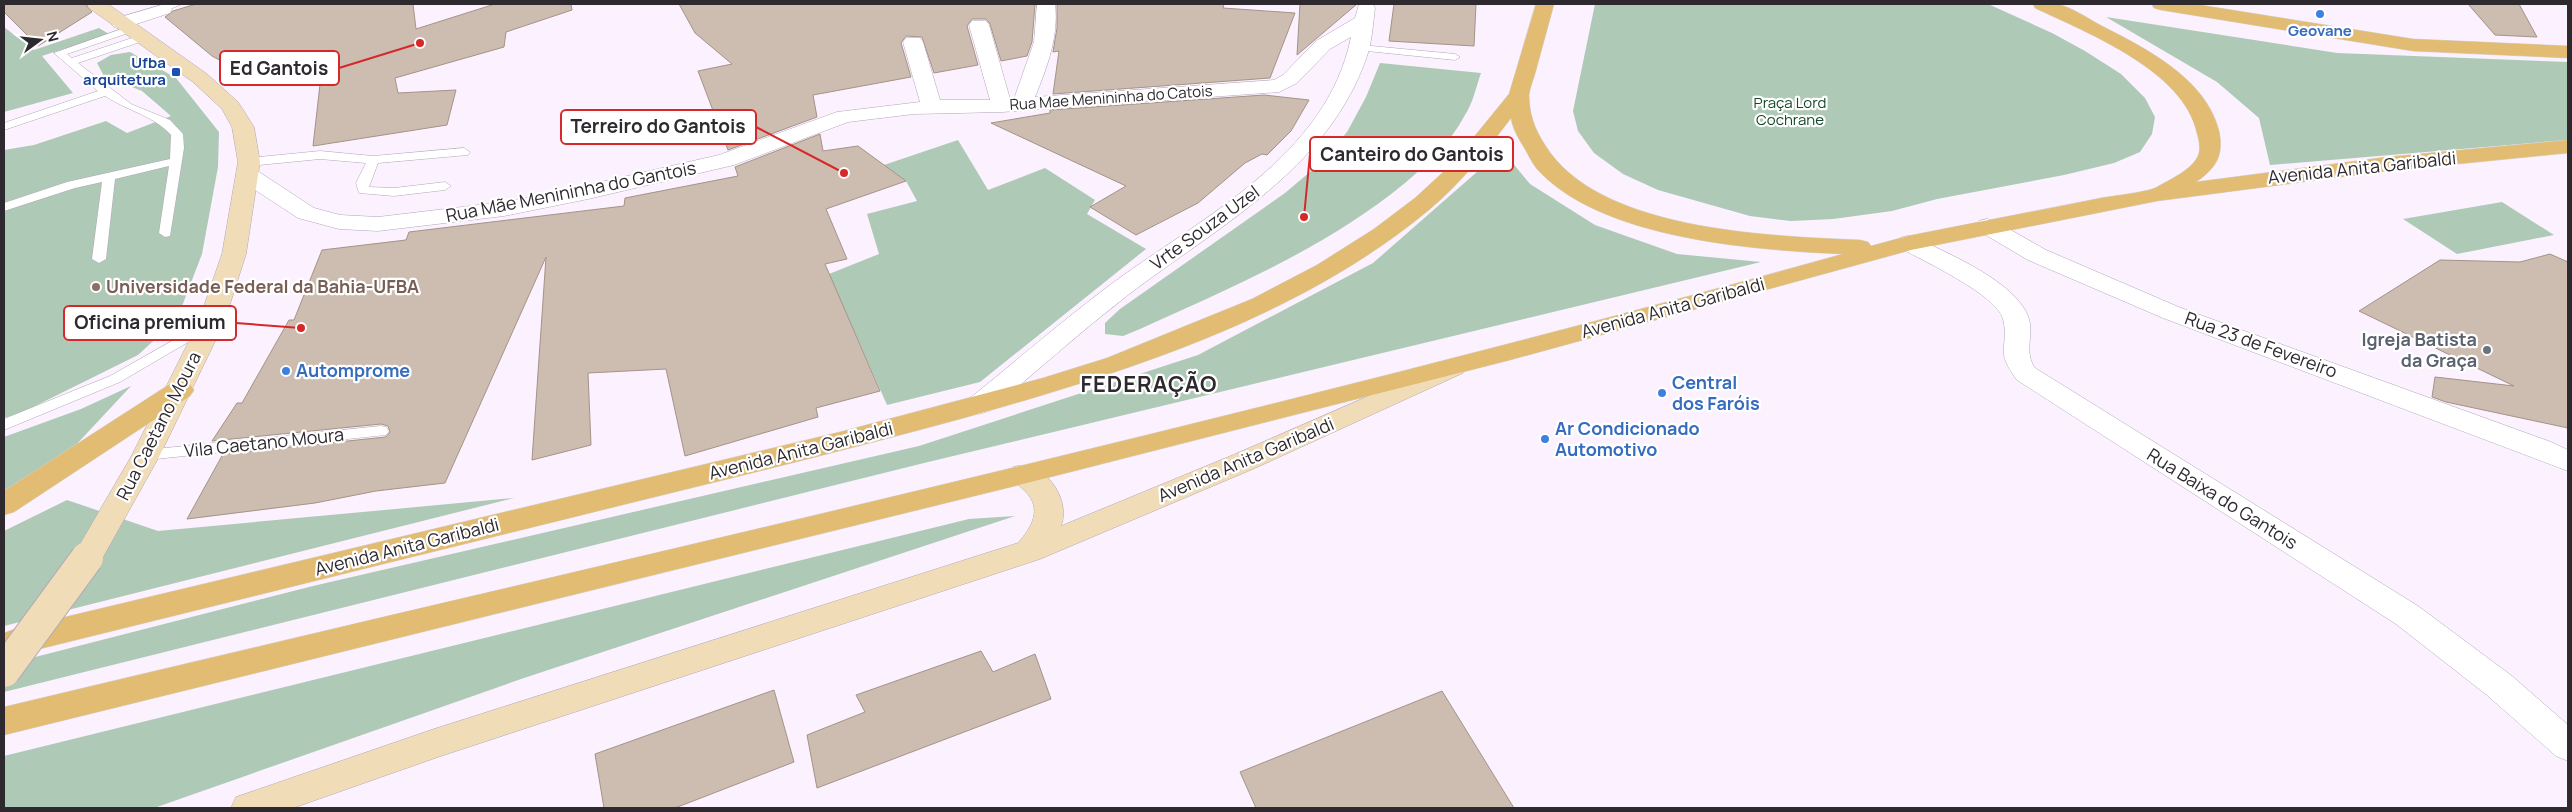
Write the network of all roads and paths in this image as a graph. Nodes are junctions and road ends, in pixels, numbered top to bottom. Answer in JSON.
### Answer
{"nodes":[{"id":1,"x":96,"y":4,"type":"edge"},
{"id":2,"x":1046,"y":4,"type":"edge"},
{"id":3,"x":1545,"y":4,"type":"edge"},
{"id":4,"x":2042,"y":4,"type":"edge"},
{"id":5,"x":2162,"y":4,"type":"edge"},
{"id":6,"x":170,"y":6,"type":"edge"},
{"id":7,"x":1366,"y":12,"type":"edge"},
{"id":8,"x":979,"y":25,"type":"dead end"},
{"id":9,"x":131,"y":30,"type":"junction"},
{"id":10,"x":913,"y":42,"type":"dead end"},
{"id":11,"x":1361,"y":48,"type":"junction"},
{"id":12,"x":2568,"y":52,"type":"edge"},
{"id":13,"x":1455,"y":57,"type":"dead end"},
{"id":14,"x":106,"y":92,"type":"junction"},
{"id":15,"x":1519,"y":95,"type":"junction"},
{"id":16,"x":1012,"y":105,"type":"junction"},
{"id":17,"x":943,"y":107,"type":"junction"},
{"id":18,"x":4,"y":127,"type":"edge"},
{"id":19,"x":2568,"y":147,"type":"edge"},
{"id":20,"x":464,"y":152,"type":"dead end"},
{"id":21,"x":176,"y":160,"type":"junction"},
{"id":22,"x":374,"y":160,"type":"junction"},
{"id":23,"x":726,"y":160,"type":"joint"},
{"id":24,"x":249,"y":169,"type":"junction"},
{"id":25,"x":109,"y":175,"type":"junction"},
{"id":26,"x":445,"y":186,"type":"dead end"},
{"id":27,"x":2157,"y":194,"type":"junction"},
{"id":28,"x":4,"y":207,"type":"edge"},
{"id":29,"x":1987,"y":226,"type":"junction"},
{"id":30,"x":165,"y":233,"type":"dead end"},
{"id":31,"x":1896,"y":245,"type":"junction"},
{"id":32,"x":99,"y":259,"type":"dead end"},
{"id":33,"x":211,"y":323,"type":"junction"},
{"id":34,"x":1460,"y":364,"type":"junction"},
{"id":35,"x":180,"y":390,"type":"junction"},
{"id":36,"x":979,"y":405,"type":"junction"},
{"id":37,"x":4,"y":425,"type":"edge"},
{"id":38,"x":381,"y":431,"type":"dead end"},
{"id":39,"x":146,"y":455,"type":"junction"},
{"id":40,"x":2568,"y":461,"type":"edge"},
{"id":41,"x":1023,"y":474,"type":"junction"},
{"id":42,"x":4,"y":505,"type":"edge"},
{"id":43,"x":1029,"y":551,"type":"junction"},
{"id":44,"x":4,"y":645,"type":"edge"},
{"id":45,"x":4,"y":671,"type":"edge"},
{"id":46,"x":4,"y":721,"type":"edge"},
{"id":47,"x":2568,"y":746,"type":"edge"},
{"id":48,"x":249,"y":808,"type":"edge"}],
"edges":[{"from":1,"to":9,"type":"main road","name":"Rua Caetano Moura"},
{"from":2,"to":16,"type":"street"},
{"from":3,"to":15,"type":"main road","name":"Avenida Anita Garibaldi"},
{"from":4,"to":27,"type":"main road","name":"Avenida Anita Garibaldi"},
{"from":5,"to":12,"type":"main road"},
{"from":6,"to":9,"type":"street"},
{"from":7,"to":11,"type":"street","name":"Vrte Souza Uzel"},
{"from":7,"to":16,"type":"street","name":"Rua Mae Menininha do Catois"},
{"from":8,"to":16,"type":"street"},
{"from":9,"to":14,"type":"lane"},
{"from":9,"to":24,"type":"main road","name":"Rua Caetano Moura"},
{"from":10,"to":17,"type":"street"},
{"from":11,"to":13,"type":"lane"},
{"from":11,"to":36,"type":"street","name":"Vrte Souza Uzel"},
{"from":14,"to":18,"type":"lane"},
{"from":14,"to":21,"type":"lane"},
{"from":15,"to":31,"type":"main road","name":"Avenida Anita Garibaldi"},
{"from":15,"to":36,"type":"main road","name":"Avenida Anita Garibaldi"},
{"from":16,"to":17,"type":"street","name":"Rua Mae Menininha do Catois"},
{"from":17,"to":23,"type":"street","name":"Rua Mae Menininha do Catois"},
{"from":19,"to":27,"type":"main road","name":"Avenida Anita Garibaldi"},
{"from":20,"to":22,"type":"lane"},
{"from":21,"to":25,"type":"lane"},
{"from":21,"to":30,"type":"lane"},
{"from":22,"to":24,"type":"lane"},
{"from":22,"to":26,"type":"lane"},
{"from":23,"to":24,"type":"street","name":"Rua Mãe Menininha do Gantois"},
{"from":24,"to":33,"type":"main road","name":"Rua Caetano Moura"},
{"from":25,"to":28,"type":"lane"},
{"from":25,"to":32,"type":"lane"},
{"from":27,"to":29,"type":"main road","name":"Avenida Anita Garibaldi"},
{"from":29,"to":31,"type":"main road","name":"Avenida Anita Garibaldi"},
{"from":29,"to":40,"type":"street","name":"Rua 23 de Fevereiro"},
{"from":31,"to":34,"type":"main road","name":"Avenida Anita Garibaldi"},
{"from":31,"to":47,"type":"street","name":"Rua Baixa do Gantois"},
{"from":33,"to":35,"type":"main road","name":"Rua Caetano Moura"},
{"from":33,"to":37,"type":"lane"},
{"from":34,"to":41,"type":"main road","name":"Avenida Anita Garibaldi"},
{"from":34,"to":43,"type":"main road","name":"Avenida Anita Garibaldi"},
{"from":35,"to":39,"type":"main road","name":"Rua Caetano Moura"},
{"from":35,"to":42,"type":"main road"},
{"from":36,"to":44,"type":"main road","name":"Avenida Anita Garibaldi"},
{"from":38,"to":39,"type":"lane","name":"Vila Caetano Moura"},
{"from":39,"to":45,"type":"main road","name":"Rua Caetano Moura","bridge":true},
{"from":41,"to":43,"type":"main road"},
{"from":41,"to":46,"type":"main road","name":"Avenida Anita Garibaldi"},
{"from":43,"to":48,"type":"main road","name":"Avenida Anita Garibaldi"}]}
